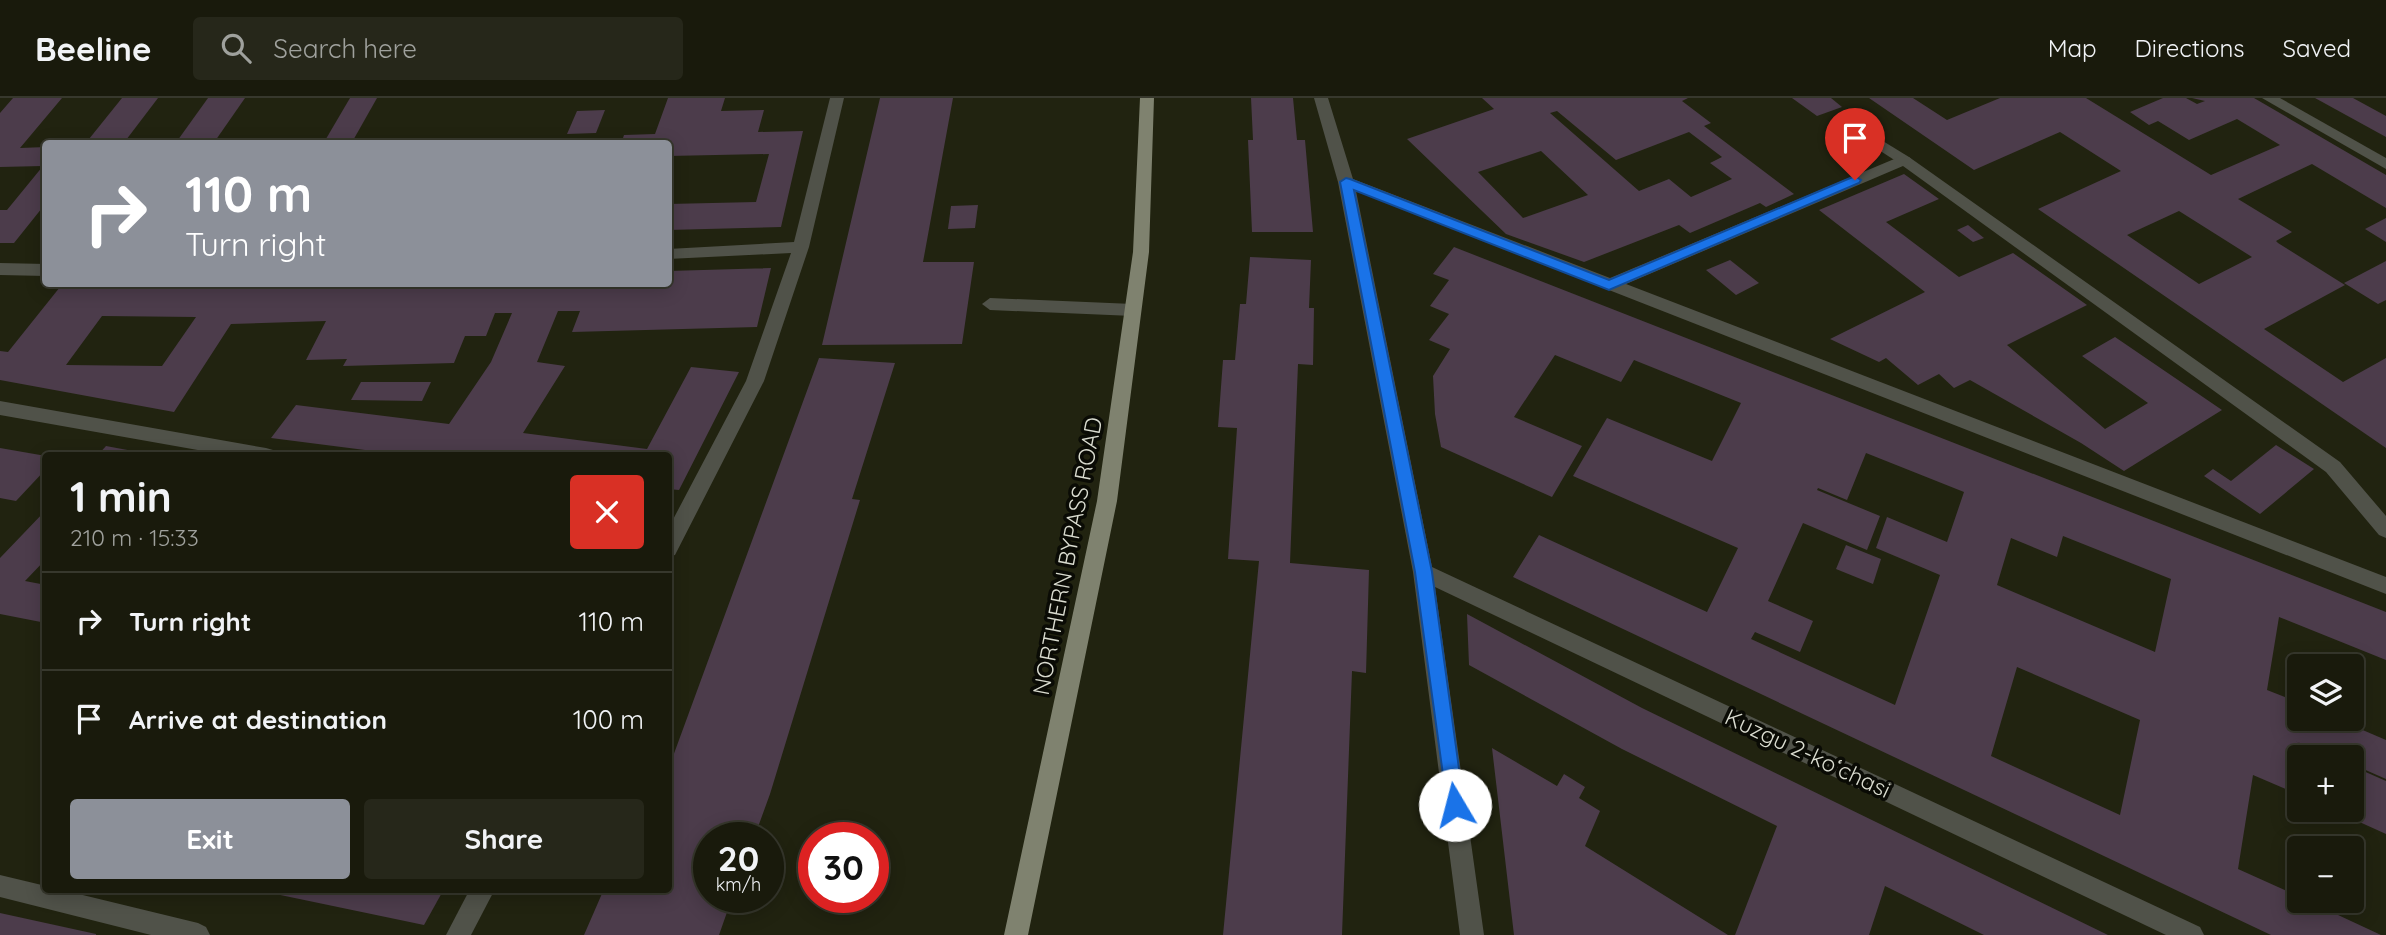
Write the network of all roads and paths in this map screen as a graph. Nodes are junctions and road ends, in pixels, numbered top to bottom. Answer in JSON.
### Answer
{"nodes":[{"id":1,"x":838,"y":98,"type":"edge"},
{"id":2,"x":1147,"y":98,"type":"edge"},
{"id":3,"x":1321,"y":98,"type":"edge"},
{"id":4,"x":2269,"y":98,"type":"edge"},
{"id":5,"x":1842,"y":120,"type":"dead end"},
{"id":6,"x":1904,"y":160,"type":"junction"},
{"id":7,"x":2386,"y":164,"type":"edge"},
{"id":8,"x":1346,"y":182,"type":"junction"},
{"id":9,"x":801,"y":247,"type":"junction"},
{"id":10,"x":672,"y":254,"type":"edge"},
{"id":11,"x":0,"y":269,"type":"edge"},
{"id":12,"x":42,"y":270,"type":"edge"},
{"id":13,"x":1609,"y":285,"type":"junction"},
{"id":14,"x":990,"y":304,"type":"dead end"},
{"id":15,"x":1133,"y":310,"type":"junction"},
{"id":16,"x":0,"y":408,"type":"edge"},
{"id":17,"x":249,"y":452,"type":"edge"},
{"id":18,"x":2386,"y":530,"type":"edge"},
{"id":19,"x":672,"y":538,"type":"edge"},
{"id":20,"x":1423,"y":572,"type":"junction"},
{"id":21,"x":2386,"y":586,"type":"edge"},
{"id":22,"x":0,"y":886,"type":"edge"},
{"id":23,"x":481,"y":893,"type":"edge"},
{"id":24,"x":198,"y":935,"type":"edge"},
{"id":25,"x":458,"y":935,"type":"edge"},
{"id":26,"x":1016,"y":935,"type":"edge"},
{"id":27,"x":1472,"y":935,"type":"edge"},
{"id":28,"x":2192,"y":935,"type":"edge"}],
"edges":[{"from":1,"to":9,"type":"street"},
{"from":2,"to":15,"type":"main road","name":"NORTHERN BYPASS ROAD"},
{"from":3,"to":8,"type":"street"},
{"from":4,"to":7,"type":"street"},
{"from":5,"to":6,"type":"street"},
{"from":6,"to":13,"type":"street"},
{"from":6,"to":18,"type":"street"},
{"from":8,"to":13,"type":"street"},
{"from":8,"to":20,"type":"street"},
{"from":9,"to":10,"type":"street"},
{"from":9,"to":19,"type":"street"},
{"from":11,"to":12,"type":"street"},
{"from":13,"to":21,"type":"street"},
{"from":14,"to":15,"type":"street"},
{"from":15,"to":26,"type":"main road","name":"NORTHERN BYPASS ROAD"},
{"from":16,"to":17,"type":"street"},
{"from":20,"to":27,"type":"street"},
{"from":20,"to":28,"type":"street","name":"Kuzgu 2-koʻchasi"},
{"from":22,"to":24,"type":"street"},
{"from":23,"to":25,"type":"street"}]}
